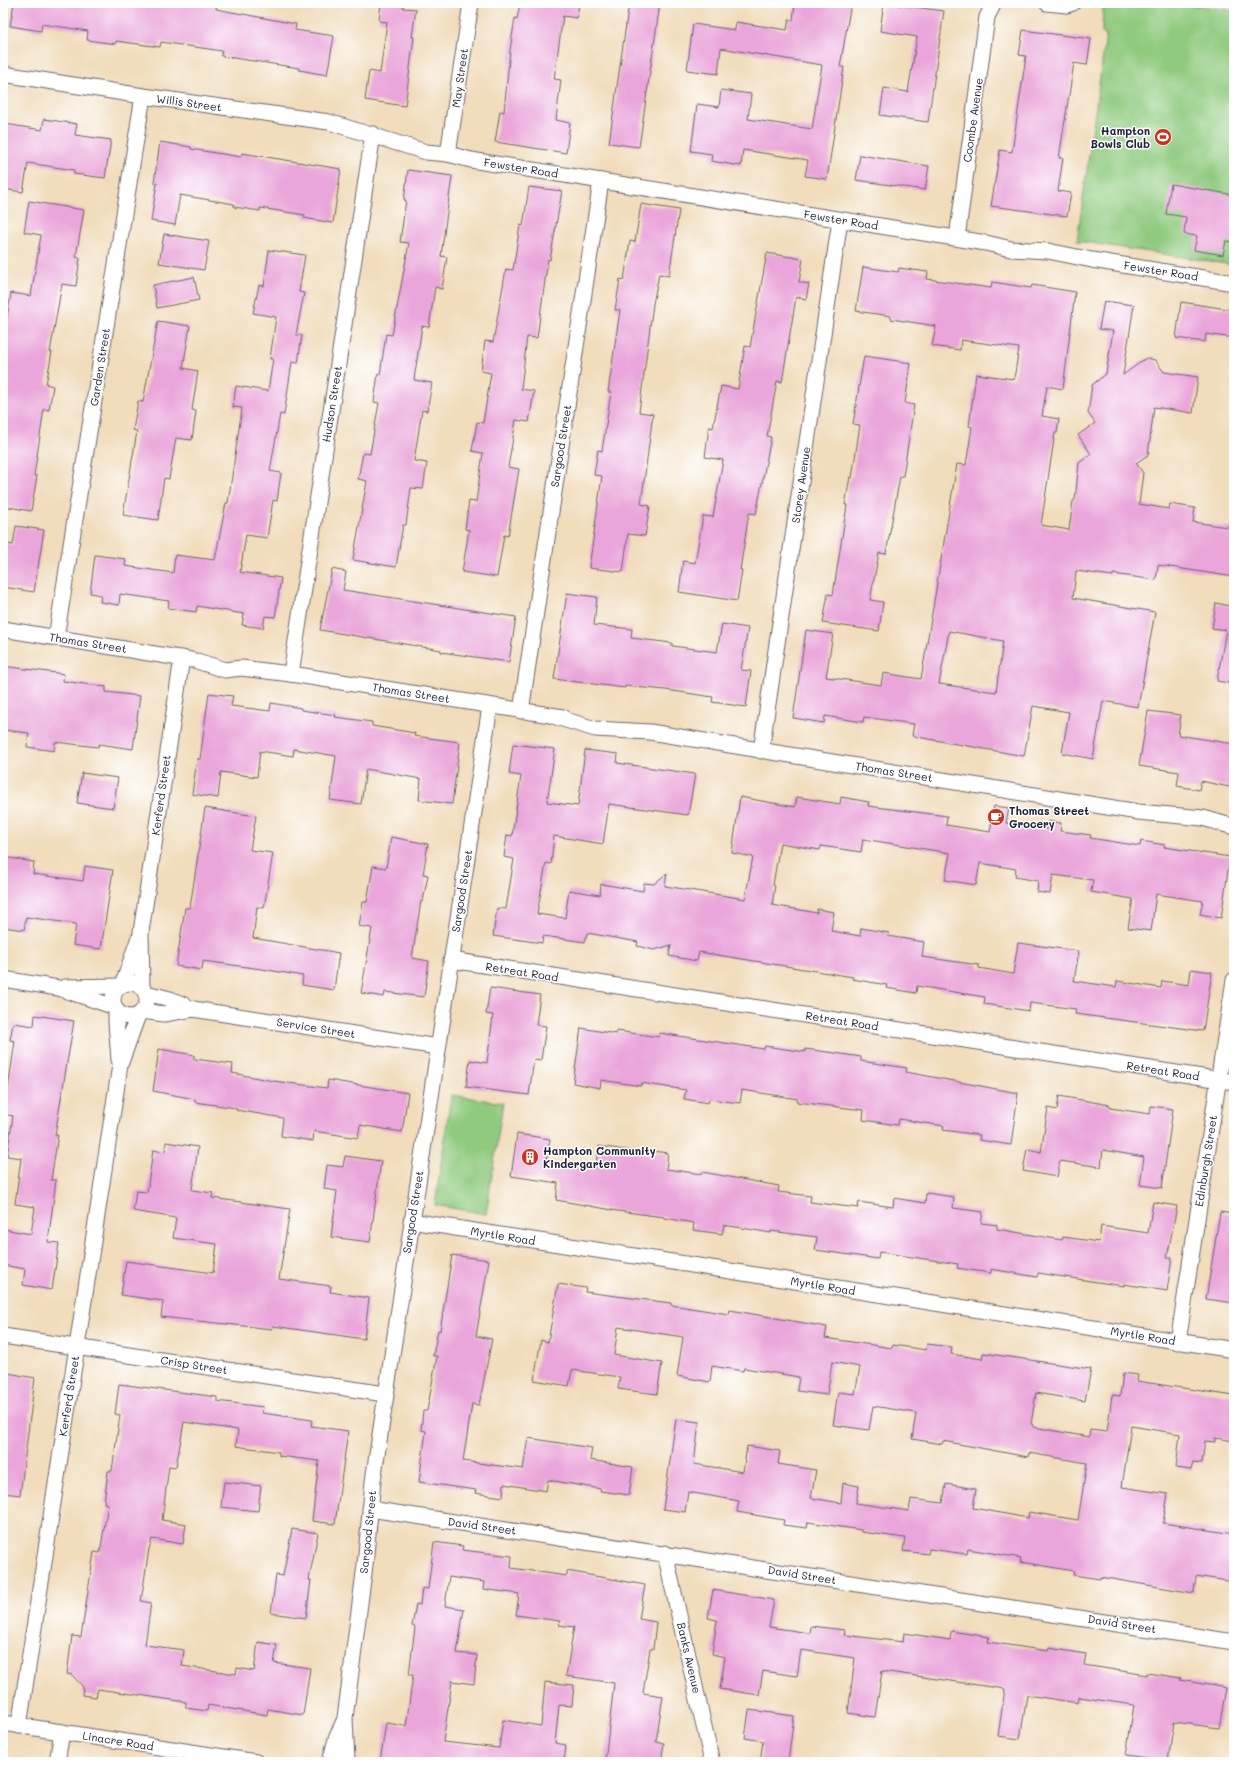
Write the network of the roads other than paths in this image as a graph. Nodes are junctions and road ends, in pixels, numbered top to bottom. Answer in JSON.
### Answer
{"nodes":[{"id":1,"x":471,"y":3,"type":"edge"},
{"id":2,"x":994,"y":3,"type":"edge"},
{"id":3,"x":1047,"y":3,"type":"edge"},
{"id":4,"x":1073,"y":3,"type":"edge"},
{"id":5,"x":3,"y":74,"type":"edge"},
{"id":6,"x":143,"y":96,"type":"junction"},
{"id":7,"x":373,"y":134,"type":"junction"},
{"id":8,"x":448,"y":154,"type":"junction"},
{"id":9,"x":601,"y":181,"type":"junction"},
{"id":10,"x":840,"y":220,"type":"junction"},
{"id":11,"x":957,"y":238,"type":"junction"},
{"id":12,"x":1234,"y":283,"type":"edge"},
{"id":13,"x":3,"y":629,"type":"edge"},
{"id":14,"x":56,"y":638,"type":"junction"},
{"id":15,"x":182,"y":658,"type":"junction"},
{"id":16,"x":291,"y":674,"type":"junction"},
{"id":17,"x":490,"y":706,"type":"junction"},
{"id":18,"x":521,"y":711,"type":"junction"},
{"id":19,"x":761,"y":751,"type":"junction"},
{"id":20,"x":1234,"y":828,"type":"edge"},
{"id":21,"x":141,"y":932,"type":"junction"},
{"id":22,"x":451,"y":960,"type":"junction"},
{"id":23,"x":3,"y":980,"type":"edge"},
{"id":24,"x":1234,"y":980,"type":"edge"},
{"id":25,"x":121,"y":985,"type":"junction"},
{"id":26,"x":58,"y":988,"type":"junction"},
{"id":27,"x":144,"y":990,"type":"junction"},
{"id":28,"x":116,"y":1008,"type":"junction"},
{"id":29,"x":193,"y":1009,"type":"junction"},
{"id":30,"x":140,"y":1013,"type":"junction"},
{"id":31,"x":438,"y":1047,"type":"junction"},
{"id":32,"x":120,"y":1065,"type":"junction"},
{"id":33,"x":1219,"y":1080,"type":"junction"},
{"id":34,"x":1234,"y":1082,"type":"edge"},
{"id":35,"x":411,"y":1221,"type":"junction"},
{"id":36,"x":3,"y":1336,"type":"edge"},
{"id":37,"x":1178,"y":1342,"type":"junction"},
{"id":38,"x":77,"y":1347,"type":"junction"},
{"id":39,"x":1234,"y":1350,"type":"edge"},
{"id":40,"x":385,"y":1394,"type":"junction"},
{"id":41,"x":370,"y":1509,"type":"junction"},
{"id":42,"x":665,"y":1554,"type":"junction"},
{"id":43,"x":1234,"y":1642,"type":"edge"},
{"id":44,"x":345,"y":1718,"type":"junction"},
{"id":45,"x":3,"y":1723,"type":"edge"},
{"id":46,"x":19,"y":1726,"type":"junction"},
{"id":47,"x":62,"y":1732,"type":"junction"},
{"id":48,"x":57,"y":1762,"type":"edge"},
{"id":49,"x":256,"y":1762,"type":"edge"},
{"id":50,"x":330,"y":1762,"type":"edge"},
{"id":51,"x":347,"y":1762,"type":"edge"},
{"id":52,"x":712,"y":1762,"type":"edge"}],
"edges":[{"from":1,"to":8,"type":"street","name":"May Street"},
{"from":2,"to":11,"type":"street","name":"Coombe Avenue"},
{"from":3,"to":4,"type":"street"},
{"from":5,"to":6,"type":"street","name":"Willis Street"},
{"from":6,"to":7,"type":"street","name":"Willis Street"},
{"from":6,"to":14,"type":"street","name":"Garden Street"},
{"from":7,"to":8,"type":"street","name":"Willis Street"},
{"from":7,"to":16,"type":"street","name":"Hudson Street"},
{"from":8,"to":9,"type":"street","name":"Fewster Road"},
{"from":9,"to":10,"type":"street","name":"Fewster Road"},
{"from":9,"to":18,"type":"street","name":"Sargood Street"},
{"from":10,"to":11,"type":"street","name":"Fewster Road"},
{"from":10,"to":19,"type":"street","name":"Storey Avenue"},
{"from":11,"to":12,"type":"street","name":"Fewster Road"},
{"from":13,"to":14,"type":"street","name":"Thomas Street"},
{"from":14,"to":15,"type":"street","name":"Thomas Street"},
{"from":15,"to":16,"type":"street","name":"Thomas Street"},
{"from":15,"to":21,"type":"street","name":"Kerferd Street"},
{"from":16,"to":17,"type":"street","name":"Thomas Street"},
{"from":17,"to":18,"type":"street","name":"Thomas Street"},
{"from":17,"to":22,"type":"street","name":"Sargood Street"},
{"from":18,"to":19,"type":"street","name":"Thomas Street"},
{"from":19,"to":20,"type":"street","name":"Thomas Street"},
{"from":21,"to":25,"type":"street","name":"Kerferd Street"},
{"from":21,"to":27,"type":"street","name":"Kerferd Street"},
{"from":22,"to":31,"type":"street","name":"Sargood Street"},
{"from":22,"to":33,"type":"street","name":"Retreat Road"},
{"from":23,"to":26,"type":"street"},
{"from":24,"to":33,"type":"street","name":"Edinburgh Street"},
{"from":25,"to":26,"type":"street"},
{"from":25,"to":27,"type":"street"},
{"from":25,"to":28,"type":"street"},
{"from":26,"to":28,"type":"street"},
{"from":27,"to":29,"type":"street","name":"Service Street"},
{"from":27,"to":30,"type":"street"},
{"from":28,"to":30,"type":"street"},
{"from":28,"to":32,"type":"street","name":"Kerferd Street"},
{"from":29,"to":30,"type":"street","name":"Service Street"},
{"from":29,"to":31,"type":"street","name":"Service Street"},
{"from":30,"to":32,"type":"street","name":"Kerferd Street"},
{"from":31,"to":35,"type":"street","name":"Sargood Street"},
{"from":32,"to":38,"type":"street","name":"Kerferd Street"},
{"from":33,"to":34,"type":"street","name":"Retreat Road"},
{"from":33,"to":37,"type":"street","name":"Edinburgh Street"},
{"from":35,"to":37,"type":"street","name":"Myrtle Road"},
{"from":35,"to":40,"type":"street","name":"Sargood Street"},
{"from":36,"to":38,"type":"street","name":"Crisp Street"},
{"from":37,"to":39,"type":"street","name":"Myrtle Road"},
{"from":38,"to":40,"type":"street","name":"Crisp Street"},
{"from":38,"to":46,"type":"street","name":"Kerferd Street"},
{"from":40,"to":41,"type":"street","name":"Sargood Street"},
{"from":41,"to":42,"type":"street","name":"David Street"},
{"from":41,"to":44,"type":"street","name":"Sargood Street"},
{"from":42,"to":43,"type":"street","name":"David Street"},
{"from":42,"to":52,"type":"street","name":"Banks Avenue"},
{"from":44,"to":50,"type":"street","name":"Sargood Street"},
{"from":44,"to":51,"type":"street","name":"Sargood Street"},
{"from":45,"to":46,"type":"street","name":"Linacre Road"},
{"from":46,"to":47,"type":"street","name":"Linacre Road"},
{"from":47,"to":48,"type":"street"},
{"from":47,"to":49,"type":"street","name":"Linacre Road"}]}
